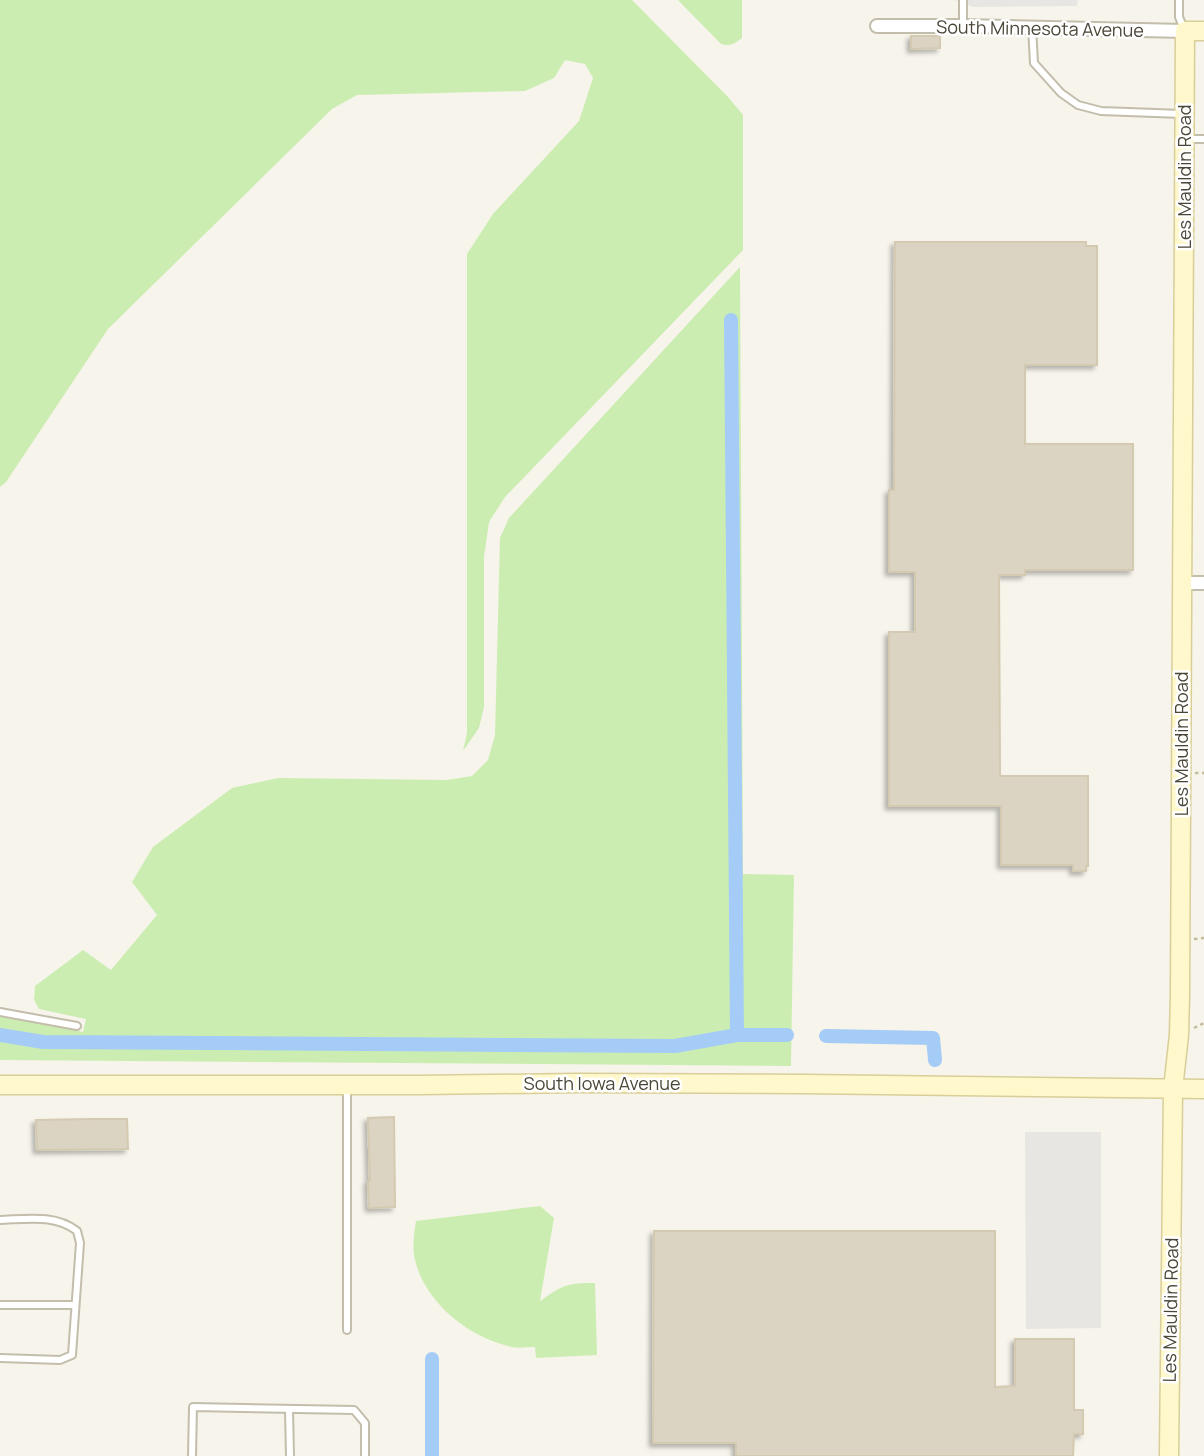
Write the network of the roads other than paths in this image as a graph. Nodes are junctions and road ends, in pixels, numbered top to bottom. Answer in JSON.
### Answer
{"nodes":[{"id":1,"x":963,"y":0,"type":"edge"},
{"id":2,"x":1179,"y":0,"type":"edge"},
{"id":3,"x":877,"y":26,"type":"dead end"},
{"id":4,"x":962,"y":26,"type":"junction"},
{"id":5,"x":1032,"y":27,"type":"junction"},
{"id":6,"x":1185,"y":31,"type":"junction"},
{"id":7,"x":1204,"y":31,"type":"edge"},
{"id":8,"x":1184,"y":114,"type":"junction"},
{"id":9,"x":1184,"y":139,"type":"junction"},
{"id":10,"x":1204,"y":139,"type":"edge"},
{"id":11,"x":1182,"y":583,"type":"junction"},
{"id":12,"x":1204,"y":583,"type":"edge"},
{"id":13,"x":0,"y":1012,"type":"edge"},
{"id":14,"x":77,"y":1026,"type":"dead end"},
{"id":15,"x":0,"y":1085,"type":"edge"},
{"id":16,"x":347,"y":1085,"type":"junction"},
{"id":17,"x":1173,"y":1089,"type":"junction"},
{"id":18,"x":1204,"y":1089,"type":"edge"},
{"id":19,"x":0,"y":1220,"type":"edge"},
{"id":20,"x":75,"y":1305,"type":"junction"},
{"id":21,"x":0,"y":1306,"type":"edge"},
{"id":22,"x":347,"y":1330,"type":"dead end"},
{"id":23,"x":0,"y":1358,"type":"edge"},
{"id":24,"x":289,"y":1409,"type":"junction"},
{"id":25,"x":192,"y":1456,"type":"edge"},
{"id":26,"x":290,"y":1456,"type":"edge"},
{"id":27,"x":365,"y":1456,"type":"edge"},
{"id":28,"x":1169,"y":1456,"type":"edge"}],
"edges":[{"from":1,"to":4,"type":"lane"},
{"from":2,"to":6,"type":"lane"},
{"from":3,"to":4,"type":"street","name":"South Minnesota Avenue"},
{"from":4,"to":5,"type":"street","name":"South Minnesota Avenue"},
{"from":5,"to":6,"type":"street","name":"South Minnesota Avenue"},
{"from":5,"to":8,"type":"lane"},
{"from":6,"to":7,"type":"street","name":"South Minnesota Avenue"},
{"from":6,"to":8,"type":"street","name":"Les Mauldin Road"},
{"from":8,"to":9,"type":"street","name":"Les Mauldin Road"},
{"from":9,"to":10,"type":"lane"},
{"from":9,"to":11,"type":"street","name":"Les Mauldin Road"},
{"from":11,"to":12,"type":"street"},
{"from":11,"to":17,"type":"street","name":"Les Mauldin Road"},
{"from":13,"to":14,"type":"lane"},
{"from":15,"to":16,"type":"street","name":"South Iowa Avenue"},
{"from":16,"to":17,"type":"street","name":"South Iowa Avenue"},
{"from":16,"to":22,"type":"lane"},
{"from":17,"to":18,"type":"street","name":"South Iowa Avenue"},
{"from":17,"to":28,"type":"street","name":"Les Mauldin Road"},
{"from":19,"to":20,"type":"lane"},
{"from":20,"to":21,"type":"lane"},
{"from":20,"to":23,"type":"lane"},
{"from":24,"to":25,"type":"lane"},
{"from":24,"to":26,"type":"lane"},
{"from":24,"to":27,"type":"lane"}]}
